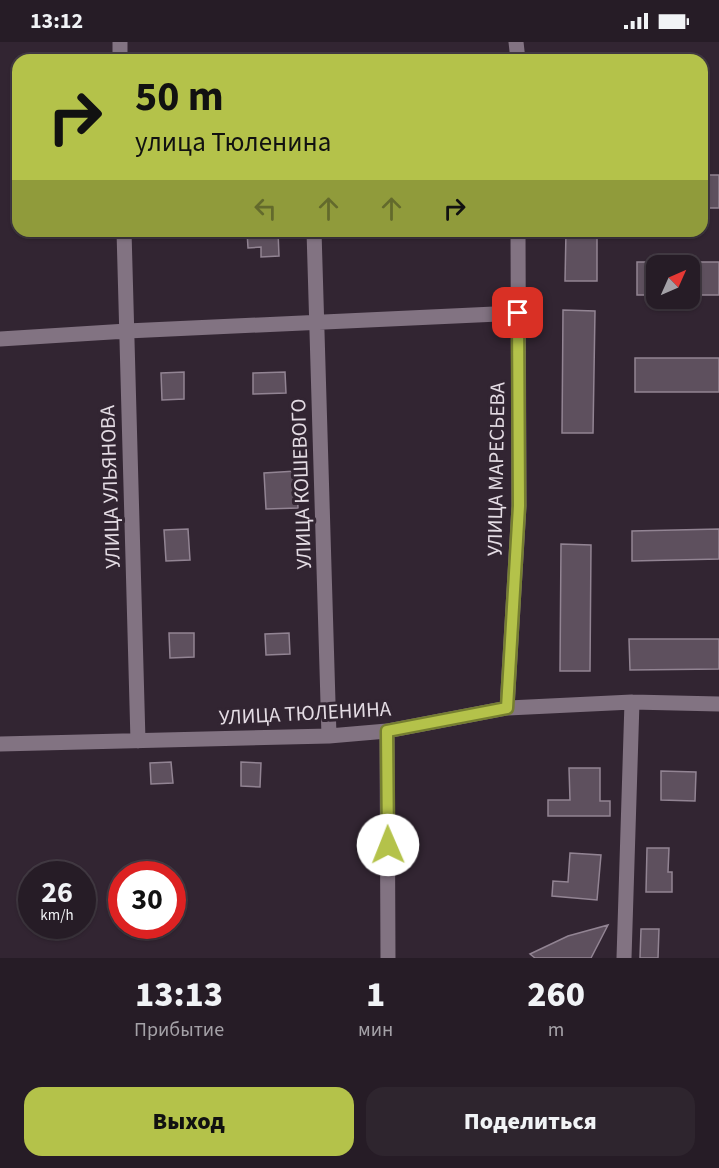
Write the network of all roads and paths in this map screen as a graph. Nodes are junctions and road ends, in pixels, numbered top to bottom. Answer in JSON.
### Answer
{"nodes":[{"id":1,"x":124,"y":237,"type":"edge"},
{"id":2,"x":314,"y":237,"type":"edge"},
{"id":3,"x":518,"y":237,"type":"edge"},
{"id":4,"x":518,"y":313,"type":"junction"},
{"id":5,"x":317,"y":322,"type":"junction"},
{"id":6,"x":127,"y":331,"type":"junction"},
{"id":7,"x":0,"y":339,"type":"edge"},
{"id":8,"x":632,"y":702,"type":"junction"},
{"id":9,"x":719,"y":704,"type":"edge"},
{"id":10,"x":507,"y":708,"type":"junction"},
{"id":11,"x":387,"y":731,"type":"junction"},
{"id":12,"x":329,"y":736,"type":"junction"},
{"id":13,"x":138,"y":741,"type":"junction"},
{"id":14,"x":0,"y":744,"type":"edge"},
{"id":15,"x":388,"y":958,"type":"edge"},
{"id":16,"x":624,"y":958,"type":"edge"}],
"edges":[{"from":1,"to":6,"type":"street","name":"УЛИЦА УЛЬЯНОВА"},
{"from":2,"to":5,"type":"street","name":"УЛИЦА КОШЕВОГО"},
{"from":3,"to":4,"type":"street","name":"УЛИЦА МАРЕСЬЕВА"},
{"from":4,"to":5,"type":"street"},
{"from":4,"to":10,"type":"street","name":"УЛИЦА МАРЕСЬЕВА"},
{"from":5,"to":6,"type":"street"},
{"from":5,"to":12,"type":"street","name":"УЛИЦА КОШЕВОГО"},
{"from":6,"to":7,"type":"street"},
{"from":6,"to":13,"type":"street","name":"УЛИЦА УЛЬЯНОВА"},
{"from":8,"to":9,"type":"street","name":"УЛИЦА ТЮЛЕНИНА"},
{"from":8,"to":10,"type":"street","name":"УЛИЦА ТЮЛЕНИНА"},
{"from":8,"to":16,"type":"street"},
{"from":10,"to":11,"type":"street","name":"УЛИЦА ТЮЛЕНИНА"},
{"from":11,"to":12,"type":"street","name":"УЛИЦА ТЮЛЕНИНА"},
{"from":11,"to":15,"type":"street"},
{"from":12,"to":13,"type":"street","name":"УЛИЦА ТЮЛЕНИНА"},
{"from":13,"to":14,"type":"street","name":"УЛИЦА ТЮЛЕНИНА"}]}
